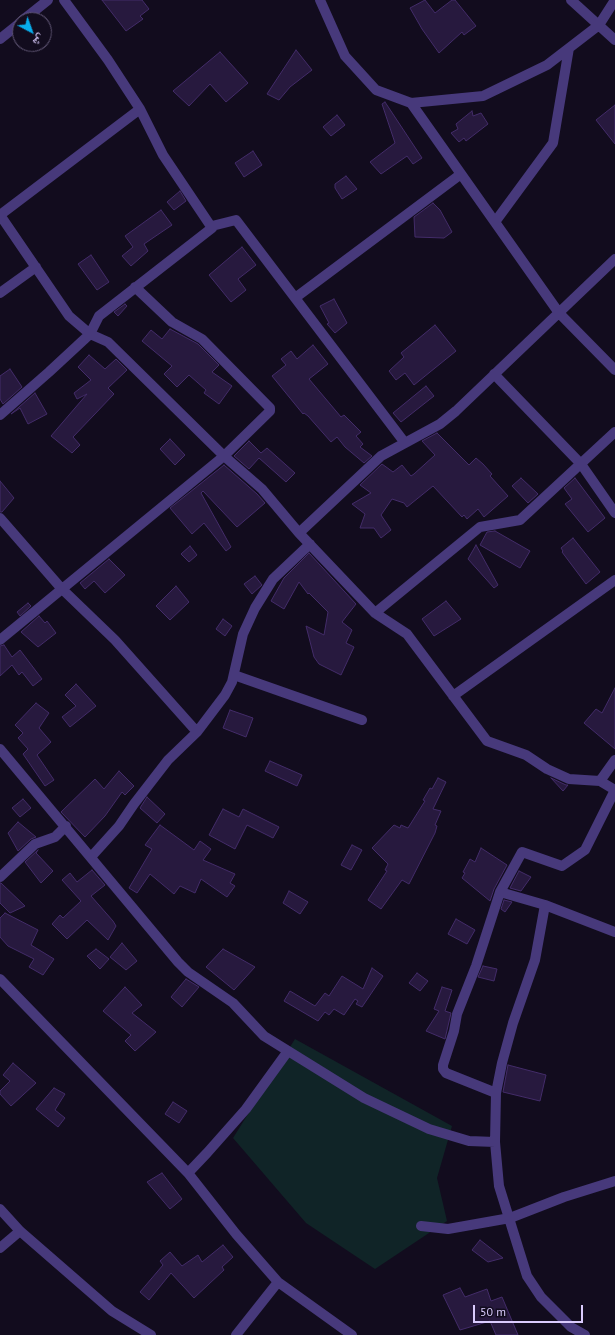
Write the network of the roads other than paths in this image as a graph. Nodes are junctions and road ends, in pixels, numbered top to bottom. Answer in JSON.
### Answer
{"nodes":[{"id":1,"x":48,"y":0,"type":"edge"},
{"id":2,"x":64,"y":0,"type":"edge"},
{"id":3,"x":320,"y":0,"type":"edge"},
{"id":4,"x":572,"y":0,"type":"edge"},
{"id":5,"x":615,"y":0,"type":"edge"},
{"id":6,"x":33,"y":12,"type":"edge"},
{"id":7,"x":599,"y":25,"type":"junction"},
{"id":8,"x":12,"y":29,"type":"edge"},
{"id":9,"x":0,"y":39,"type":"edge"},
{"id":10,"x":615,"y":40,"type":"edge"},
{"id":11,"x":569,"y":48,"type":"junction"},
{"id":12,"x":411,"y":103,"type":"junction"},
{"id":13,"x":140,"y":109,"type":"junction"},
{"id":14,"x":461,"y":174,"type":"junction"},
{"id":15,"x":0,"y":215,"type":"edge"},
{"id":16,"x":495,"y":222,"type":"junction"},
{"id":17,"x":212,"y":226,"type":"junction"},
{"id":18,"x":615,"y":259,"type":"edge"},
{"id":19,"x":36,"y":267,"type":"junction"},
{"id":20,"x":135,"y":287,"type":"junction"},
{"id":21,"x":0,"y":293,"type":"edge"},
{"id":22,"x":294,"y":298,"type":"junction"},
{"id":23,"x":559,"y":313,"type":"junction"},
{"id":24,"x":90,"y":334,"type":"junction"},
{"id":25,"x":615,"y":370,"type":"edge"},
{"id":26,"x":494,"y":374,"type":"junction"},
{"id":27,"x":0,"y":415,"type":"edge"},
{"id":28,"x":615,"y":432,"type":"edge"},
{"id":29,"x":405,"y":444,"type":"junction"},
{"id":30,"x":224,"y":456,"type":"junction"},
{"id":31,"x":581,"y":464,"type":"junction"},
{"id":32,"x":615,"y":513,"type":"edge"},
{"id":33,"x":0,"y":518,"type":"edge"},
{"id":34,"x":299,"y":533,"type":"junction"},
{"id":35,"x":310,"y":544,"type":"junction"},
{"id":36,"x":615,"y":580,"type":"edge"},
{"id":37,"x":61,"y":588,"type":"junction"},
{"id":38,"x":374,"y":613,"type":"junction"},
{"id":39,"x":0,"y":640,"type":"edge"},
{"id":40,"x":234,"y":676,"type":"junction"},
{"id":41,"x":453,"y":696,"type":"junction"},
{"id":42,"x":362,"y":720,"type":"dead end"},
{"id":43,"x":197,"y":732,"type":"junction"},
{"id":44,"x":0,"y":749,"type":"edge"},
{"id":45,"x":615,"y":760,"type":"edge"},
{"id":46,"x":600,"y":781,"type":"junction"},
{"id":47,"x":615,"y":790,"type":"edge"},
{"id":48,"x":66,"y":826,"type":"junction"},
{"id":49,"x":91,"y":857,"type":"junction"},
{"id":50,"x":0,"y":877,"type":"edge"},
{"id":51,"x":500,"y":892,"type":"junction"},
{"id":52,"x":545,"y":906,"type":"junction"},
{"id":53,"x":615,"y":932,"type":"edge"},
{"id":54,"x":0,"y":979,"type":"edge"},
{"id":55,"x":288,"y":1050,"type":"junction"},
{"id":56,"x":496,"y":1093,"type":"junction"},
{"id":57,"x":495,"y":1142,"type":"junction"},
{"id":58,"x":188,"y":1173,"type":"junction"},
{"id":59,"x":615,"y":1181,"type":"edge"},
{"id":60,"x":0,"y":1209,"type":"edge"},
{"id":61,"x":510,"y":1218,"type":"junction"},
{"id":62,"x":421,"y":1226,"type":"dead end"},
{"id":63,"x":20,"y":1231,"type":"junction"},
{"id":64,"x":0,"y":1248,"type":"edge"},
{"id":65,"x":278,"y":1282,"type":"junction"},
{"id":66,"x":151,"y":1335,"type":"edge"},
{"id":67,"x":236,"y":1335,"type":"edge"},
{"id":68,"x":352,"y":1335,"type":"edge"},
{"id":69,"x":585,"y":1335,"type":"edge"}],
"edges":[{"from":1,"to":6,"type":"street"},
{"from":2,"to":13,"type":"street"},
{"from":3,"to":12,"type":"street"},
{"from":4,"to":7,"type":"street"},
{"from":5,"to":7,"type":"street"},
{"from":7,"to":10,"type":"street"},
{"from":7,"to":11,"type":"street"},
{"from":8,"to":9,"type":"street"},
{"from":11,"to":12,"type":"street"},
{"from":11,"to":16,"type":"street"},
{"from":12,"to":14,"type":"street"},
{"from":13,"to":15,"type":"street"},
{"from":13,"to":17,"type":"street"},
{"from":14,"to":16,"type":"street"},
{"from":14,"to":22,"type":"street"},
{"from":15,"to":19,"type":"street"},
{"from":16,"to":23,"type":"street"},
{"from":17,"to":20,"type":"street"},
{"from":17,"to":22,"type":"street"},
{"from":18,"to":23,"type":"street"},
{"from":19,"to":21,"type":"street"},
{"from":19,"to":24,"type":"street"},
{"from":20,"to":24,"type":"street"},
{"from":20,"to":30,"type":"street"},
{"from":22,"to":29,"type":"street"},
{"from":23,"to":25,"type":"street"},
{"from":23,"to":26,"type":"street"},
{"from":24,"to":27,"type":"street"},
{"from":24,"to":30,"type":"street"},
{"from":26,"to":29,"type":"street"},
{"from":26,"to":31,"type":"street"},
{"from":28,"to":31,"type":"street"},
{"from":29,"to":34,"type":"street"},
{"from":30,"to":34,"type":"street"},
{"from":30,"to":37,"type":"street"},
{"from":31,"to":32,"type":"street"},
{"from":31,"to":38,"type":"street"},
{"from":33,"to":37,"type":"street"},
{"from":34,"to":35,"type":"street"},
{"from":35,"to":38,"type":"street"},
{"from":35,"to":40,"type":"street"},
{"from":36,"to":41,"type":"street"},
{"from":37,"to":39,"type":"street"},
{"from":37,"to":43,"type":"street"},
{"from":38,"to":41,"type":"street"},
{"from":40,"to":42,"type":"street"},
{"from":40,"to":43,"type":"street"},
{"from":41,"to":46,"type":"street"},
{"from":43,"to":49,"type":"street"},
{"from":44,"to":48,"type":"street"},
{"from":45,"to":46,"type":"street"},
{"from":46,"to":47,"type":"street"},
{"from":47,"to":51,"type":"street"},
{"from":48,"to":49,"type":"street"},
{"from":48,"to":50,"type":"street"},
{"from":49,"to":55,"type":"street"},
{"from":51,"to":52,"type":"street"},
{"from":51,"to":56,"type":"street"},
{"from":52,"to":53,"type":"street"},
{"from":52,"to":56,"type":"street"},
{"from":54,"to":58,"type":"street"},
{"from":55,"to":57,"type":"street"},
{"from":55,"to":58,"type":"street"},
{"from":56,"to":57,"type":"street"},
{"from":57,"to":61,"type":"street"},
{"from":58,"to":65,"type":"street"},
{"from":59,"to":61,"type":"street"},
{"from":60,"to":63,"type":"street"},
{"from":61,"to":62,"type":"street"},
{"from":61,"to":69,"type":"street"},
{"from":63,"to":64,"type":"street"},
{"from":63,"to":66,"type":"street"},
{"from":65,"to":67,"type":"street"},
{"from":65,"to":68,"type":"street"}]}
